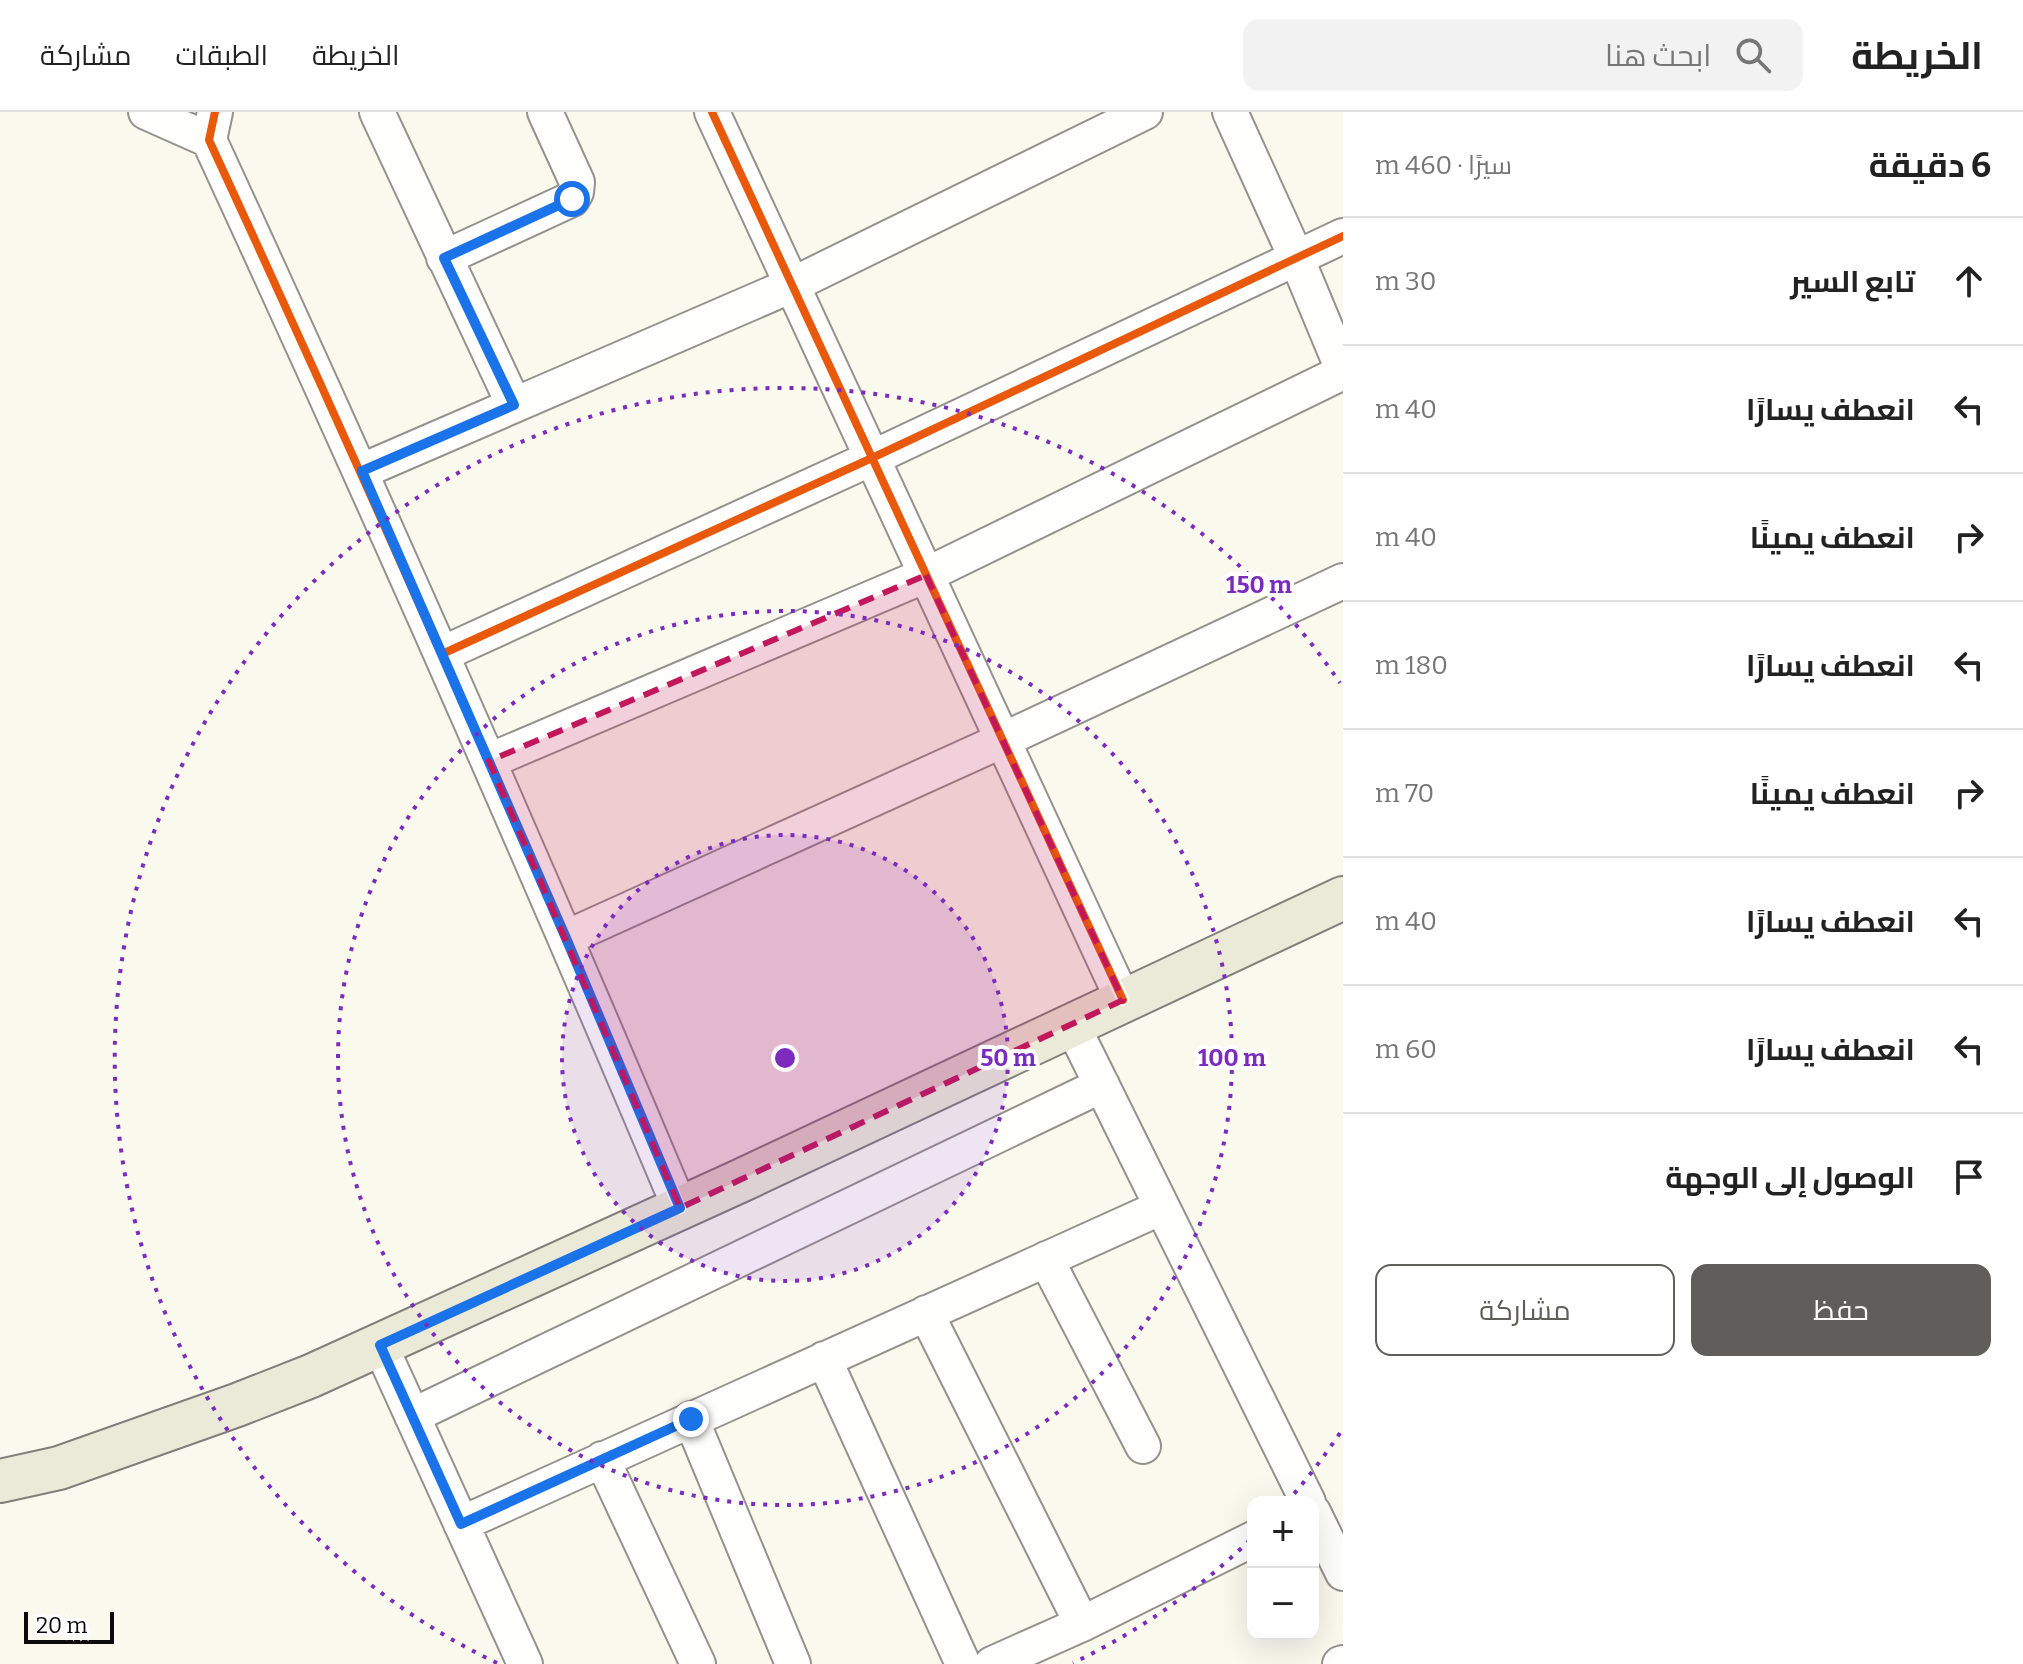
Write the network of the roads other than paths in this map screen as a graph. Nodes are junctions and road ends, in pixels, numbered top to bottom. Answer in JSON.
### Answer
{"nodes":[{"id":1,"x":146,"y":112,"type":"edge"},
{"id":2,"x":377,"y":112,"type":"edge"},
{"id":3,"x":545,"y":112,"type":"edge"},
{"id":4,"x":712,"y":112,"type":"edge"},
{"id":5,"x":1145,"y":112,"type":"edge"},
{"id":6,"x":1230,"y":112,"type":"edge"},
{"id":7,"x":212,"y":126,"type":"edge"},
{"id":8,"x":1343,"y":236,"type":"edge"},
{"id":9,"x":1296,"y":257,"type":"junction"},
{"id":10,"x":444,"y":258,"type":"junction"},
{"id":11,"x":792,"y":285,"type":"junction"},
{"id":12,"x":1343,"y":371,"type":"edge"},
{"id":13,"x":514,"y":405,"type":"junction"},
{"id":14,"x":872,"y":458,"type":"junction"},
{"id":15,"x":362,"y":471,"type":"junction"},
{"id":16,"x":926,"y":575,"type":"junction"},
{"id":17,"x":1343,"y":581,"type":"edge"},
{"id":18,"x":442,"y":654,"type":"junction"},
{"id":19,"x":1003,"y":740,"type":"junction"},
{"id":20,"x":489,"y":761,"type":"junction"},
{"id":21,"x":1343,"y":898,"type":"edge"},
{"id":22,"x":566,"y":938,"type":"junction"},
{"id":23,"x":1123,"y":1000,"type":"junction"},
{"id":24,"x":1072,"y":1025,"type":"junction"},
{"id":25,"x":1102,"y":1085,"type":"junction"},
{"id":26,"x":1162,"y":1207,"type":"junction"},
{"id":27,"x":680,"y":1208,"type":"junction"},
{"id":28,"x":1046,"y":1259,"type":"junction"},
{"id":29,"x":926,"y":1313,"type":"junction"},
{"id":30,"x":380,"y":1345,"type":"junction"},
{"id":31,"x":824,"y":1359,"type":"junction"},
{"id":32,"x":412,"y":1416,"type":"junction"},
{"id":33,"x":691,"y":1419,"type":"junction"},
{"id":34,"x":1143,"y":1446,"type":"dead end"},
{"id":35,"x":602,"y":1459,"type":"junction"},
{"id":36,"x":59,"y":1468,"type":"junction"},
{"id":37,"x":0,"y":1481,"type":"edge"},
{"id":38,"x":1305,"y":1496,"type":"edge"},
{"id":39,"x":0,"y":1502,"type":"edge"},
{"id":40,"x":461,"y":1524,"type":"junction"},
{"id":41,"x":1319,"y":1524,"type":"edge"},
{"id":42,"x":1247,"y":1542,"type":"edge"},
{"id":43,"x":1343,"y":1573,"type":"edge"},
{"id":44,"x":1082,"y":1624,"type":"junction"},
{"id":45,"x":525,"y":1664,"type":"edge"},
{"id":46,"x":698,"y":1664,"type":"edge"},
{"id":47,"x":793,"y":1664,"type":"edge"},
{"id":48,"x":963,"y":1664,"type":"edge"},
{"id":49,"x":992,"y":1664,"type":"edge"}],
"edges":[{"from":1,"to":7,"type":"street"},
{"from":2,"to":10,"type":"street"},
{"from":3,"to":10,"type":"street"},
{"from":4,"to":11,"type":"street"},
{"from":5,"to":11,"type":"street"},
{"from":6,"to":9,"type":"street"},
{"from":7,"to":15,"type":"street"},
{"from":8,"to":9,"type":"street"},
{"from":9,"to":12,"type":"street"},
{"from":9,"to":14,"type":"street"},
{"from":10,"to":13,"type":"street"},
{"from":11,"to":13,"type":"street"},
{"from":11,"to":14,"type":"street"},
{"from":12,"to":16,"type":"street"},
{"from":13,"to":15,"type":"street"},
{"from":14,"to":16,"type":"street"},
{"from":14,"to":18,"type":"street"},
{"from":15,"to":18,"type":"street"},
{"from":16,"to":19,"type":"street"},
{"from":16,"to":20,"type":"street"},
{"from":17,"to":19,"type":"street"},
{"from":18,"to":20,"type":"street"},
{"from":19,"to":22,"type":"street"},
{"from":19,"to":23,"type":"street"},
{"from":20,"to":22,"type":"street"},
{"from":21,"to":23,"type":"main road"},
{"from":22,"to":27,"type":"street"},
{"from":23,"to":24,"type":"main road"},
{"from":24,"to":25,"type":"street"},
{"from":24,"to":27,"type":"main road"},
{"from":25,"to":26,"type":"street"},
{"from":25,"to":32,"type":"street"},
{"from":26,"to":28,"type":"street"},
{"from":26,"to":38,"type":"street"},
{"from":27,"to":30,"type":"main road"},
{"from":28,"to":29,"type":"street"},
{"from":28,"to":34,"type":"street"},
{"from":29,"to":31,"type":"street"},
{"from":29,"to":44,"type":"street"},
{"from":30,"to":32,"type":"street"},
{"from":30,"to":36,"type":"main road"},
{"from":31,"to":33,"type":"street"},
{"from":31,"to":48,"type":"street"},
{"from":32,"to":40,"type":"street"},
{"from":33,"to":35,"type":"street"},
{"from":33,"to":47,"type":"street"},
{"from":35,"to":40,"type":"street"},
{"from":35,"to":46,"type":"street"},
{"from":36,"to":37,"type":"main road"},
{"from":36,"to":39,"type":"street"},
{"from":40,"to":45,"type":"street"},
{"from":41,"to":43,"type":"street"},
{"from":42,"to":44,"type":"street"},
{"from":44,"to":49,"type":"street"}]}
